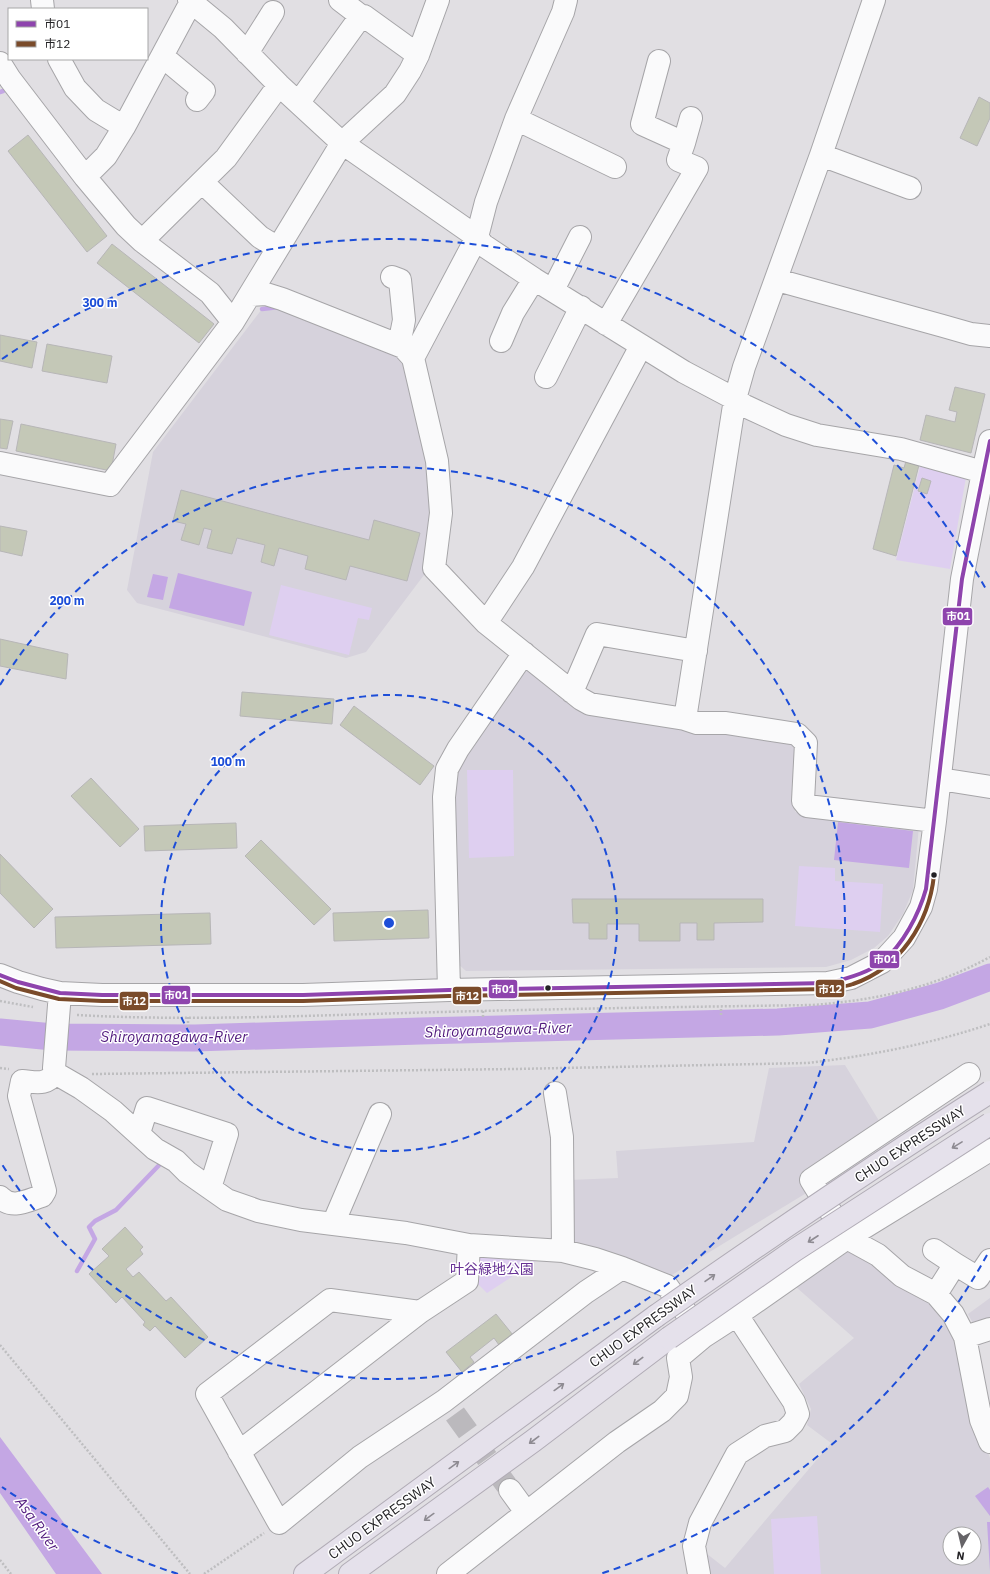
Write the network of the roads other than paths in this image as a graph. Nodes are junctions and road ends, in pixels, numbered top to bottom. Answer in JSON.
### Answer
{"nodes":[{"id":1,"x":191,"y":0,"type":"edge"},
{"id":2,"x":340,"y":0,"type":"edge"},
{"id":3,"x":438,"y":0,"type":"edge"},
{"id":4,"x":566,"y":0,"type":"edge"},
{"id":5,"x":874,"y":0,"type":"edge"},
{"id":6,"x":273,"y":12,"type":"dead end"},
{"id":7,"x":361,"y":16,"type":"junction"},
{"id":8,"x":247,"y":53,"type":"junction"},
{"id":9,"x":418,"y":55,"type":"junction"},
{"id":10,"x":162,"y":56,"type":"junction"},
{"id":11,"x":60,"y":60,"type":"edge"},
{"id":12,"x":660,"y":60,"type":"dead end"},
{"id":13,"x":0,"y":63,"type":"edge"},
{"id":14,"x":279,"y":85,"type":"junction"},
{"id":15,"x":197,"y":100,"type":"dead end"},
{"id":16,"x":299,"y":102,"type":"junction"},
{"id":17,"x":691,"y":118,"type":"dead end"},
{"id":18,"x":516,"y":119,"type":"junction"},
{"id":19,"x":124,"y":127,"type":"junction"},
{"id":20,"x":342,"y":143,"type":"junction"},
{"id":21,"x":684,"y":143,"type":"junction"},
{"id":22,"x":821,"y":155,"type":"junction"},
{"id":23,"x":615,"y":167,"type":"dead end"},
{"id":24,"x":85,"y":177,"type":"junction"},
{"id":25,"x":202,"y":182,"type":"junction"},
{"id":26,"x":910,"y":188,"type":"dead end"},
{"id":27,"x":580,"y":237,"type":"dead end"},
{"id":28,"x":477,"y":238,"type":"junction"},
{"id":29,"x":142,"y":241,"type":"junction"},
{"id":30,"x":278,"y":248,"type":"junction"},
{"id":31,"x":392,"y":277,"type":"dead end"},
{"id":32,"x":534,"y":279,"type":"junction"},
{"id":33,"x":776,"y":280,"type":"junction"},
{"id":34,"x":553,"y":290,"type":"junction"},
{"id":35,"x":251,"y":295,"type":"junction"},
{"id":36,"x":581,"y":307,"type":"junction"},
{"id":37,"x":233,"y":322,"type":"junction"},
{"id":38,"x":606,"y":324,"type":"junction"},
{"id":39,"x":990,"y":336,"type":"edge"},
{"id":40,"x":501,"y":341,"type":"dead end"},
{"id":41,"x":641,"y":346,"type":"junction"},
{"id":42,"x":406,"y":352,"type":"junction"},
{"id":43,"x":546,"y":376,"type":"dead end"},
{"id":44,"x":735,"y":399,"type":"junction"},
{"id":45,"x":990,"y":441,"type":"edge"},
{"id":46,"x":0,"y":463,"type":"edge"},
{"id":47,"x":986,"y":474,"type":"edge"},
{"id":48,"x":486,"y":623,"type":"junction"},
{"id":49,"x":696,"y":651,"type":"junction"},
{"id":50,"x":524,"y":653,"type":"junction"},
{"id":51,"x":572,"y":692,"type":"junction"},
{"id":52,"x":685,"y":719,"type":"junction"},
{"id":53,"x":940,"y":778,"type":"junction"},
{"id":54,"x":990,"y":787,"type":"edge"},
{"id":55,"x":935,"y":821,"type":"junction"},
{"id":56,"x":0,"y":975,"type":"edge"},
{"id":57,"x":448,"y":990,"type":"junction"},
{"id":58,"x":59,"y":1003,"type":"junction"},
{"id":59,"x":54,"y":1071,"type":"junction"},
{"id":60,"x":969,"y":1074,"type":"dead end"},
{"id":61,"x":990,"y":1092,"type":"edge"},
{"id":62,"x":556,"y":1093,"type":"dead end"},
{"id":63,"x":380,"y":1114,"type":"dead end"},
{"id":64,"x":990,"y":1124,"type":"edge"},
{"id":65,"x":139,"y":1133,"type":"junction"},
{"id":66,"x":990,"y":1150,"type":"edge"},
{"id":67,"x":210,"y":1188,"type":"junction"},
{"id":68,"x":0,"y":1197,"type":"edge"},
{"id":69,"x":333,"y":1224,"type":"junction"},
{"id":70,"x":847,"y":1238,"type":"junction"},
{"id":71,"x":469,"y":1245,"type":"junction"},
{"id":72,"x":934,"y":1250,"type":"dead end"},
{"id":73,"x":563,"y":1251,"type":"junction"},
{"id":74,"x":990,"y":1260,"type":"edge"},
{"id":75,"x":955,"y":1264,"type":"junction"},
{"id":76,"x":622,"y":1268,"type":"junction"},
{"id":77,"x":936,"y":1294,"type":"junction"},
{"id":78,"x":420,"y":1312,"type":"junction"},
{"id":79,"x":737,"y":1316,"type":"junction"},
{"id":80,"x":990,"y":1328,"type":"edge"},
{"id":81,"x":704,"y":1337,"type":"junction"},
{"id":82,"x":965,"y":1337,"type":"junction"},
{"id":83,"x":990,"y":1442,"type":"edge"},
{"id":84,"x":239,"y":1452,"type":"junction"},
{"id":85,"x":510,"y":1490,"type":"tunnel mouth"},
{"id":86,"x":526,"y":1512,"type":"junction"},
{"id":87,"x":313,"y":1568,"type":"edge"},
{"id":88,"x":350,"y":1574,"type":"edge"},
{"id":89,"x":448,"y":1574,"type":"edge"},
{"id":90,"x":699,"y":1574,"type":"edge"}],
"edges":[{"from":1,"to":8,"type":"street"},
{"from":1,"to":10,"type":"street"},
{"from":2,"to":7,"type":"street"},
{"from":3,"to":9,"type":"street"},
{"from":4,"to":18,"type":"street"},
{"from":5,"to":22,"type":"street"},
{"from":6,"to":8,"type":"street"},
{"from":7,"to":9,"type":"street"},
{"from":7,"to":16,"type":"street"},
{"from":8,"to":14,"type":"street"},
{"from":9,"to":20,"type":"street"},
{"from":10,"to":15,"type":"street"},
{"from":10,"to":19,"type":"street"},
{"from":11,"to":19,"type":"street"},
{"from":12,"to":21,"type":"street"},
{"from":13,"to":24,"type":"street"},
{"from":14,"to":16,"type":"street"},
{"from":14,"to":25,"type":"street"},
{"from":16,"to":20,"type":"street"},
{"from":17,"to":21,"type":"street"},
{"from":18,"to":23,"type":"street"},
{"from":18,"to":28,"type":"street"},
{"from":19,"to":24,"type":"street"},
{"from":20,"to":28,"type":"street"},
{"from":20,"to":30,"type":"street"},
{"from":21,"to":38,"type":"street"},
{"from":22,"to":26,"type":"street"},
{"from":22,"to":33,"type":"street"},
{"from":24,"to":29,"type":"street"},
{"from":25,"to":29,"type":"street"},
{"from":25,"to":30,"type":"street"},
{"from":27,"to":34,"type":"street"},
{"from":28,"to":32,"type":"street"},
{"from":28,"to":42,"type":"street"},
{"from":29,"to":37,"type":"street"},
{"from":30,"to":35,"type":"street"},
{"from":31,"to":42,"type":"street"},
{"from":32,"to":34,"type":"street"},
{"from":32,"to":40,"type":"street"},
{"from":33,"to":39,"type":"street"},
{"from":33,"to":44,"type":"street"},
{"from":34,"to":36,"type":"street"},
{"from":35,"to":37,"type":"street"},
{"from":35,"to":42,"type":"street"},
{"from":36,"to":38,"type":"street"},
{"from":36,"to":43,"type":"street"},
{"from":37,"to":46,"type":"street"},
{"from":38,"to":41,"type":"street"},
{"from":41,"to":44,"type":"street"},
{"from":41,"to":48,"type":"street"},
{"from":42,"to":48,"type":"street"},
{"from":44,"to":47,"type":"street"},
{"from":44,"to":49,"type":"street"},
{"from":45,"to":47,"type":"street"},
{"from":47,"to":53,"type":"street"},
{"from":48,"to":50,"type":"street"},
{"from":49,"to":51,"type":"street"},
{"from":49,"to":52,"type":"street"},
{"from":50,"to":51,"type":"street"},
{"from":50,"to":57,"type":"street"},
{"from":51,"to":52,"type":"street"},
{"from":52,"to":55,"type":"street"},
{"from":53,"to":54,"type":"street"},
{"from":53,"to":55,"type":"street"},
{"from":55,"to":57,"type":"street"},
{"from":56,"to":58,"type":"street"},
{"from":57,"to":58,"type":"street"},
{"from":58,"to":59,"type":"street"},
{"from":59,"to":65,"type":"street"},
{"from":59,"to":68,"type":"street"},
{"from":60,"to":70,"type":"street"},
{"from":87,"to":61,"type":"highway","name":"CHUO EXPRESSWAY","one_way":true,"bridge":true},
{"from":62,"to":73,"type":"street"},
{"from":63,"to":69,"type":"street"},
{"from":64,"to":88,"type":"highway","name":"CHUO EXPRESSWAY","one_way":true,"bridge":true},
{"from":65,"to":67,"type":"street"},
{"from":65,"to":67,"type":"street"},
{"from":66,"to":70,"type":"street"},
{"from":67,"to":69,"type":"street"},
{"from":69,"to":71,"type":"street"},
{"from":70,"to":77,"type":"street"},
{"from":70,"to":79,"type":"street"},
{"from":71,"to":73,"type":"street"},
{"from":71,"to":78,"type":"street"},
{"from":72,"to":75,"type":"street"},
{"from":73,"to":76,"type":"street"},
{"from":74,"to":75,"type":"street"},
{"from":75,"to":77,"type":"street"},
{"from":76,"to":81,"type":"street"},
{"from":76,"to":84,"type":"street"},
{"from":77,"to":82,"type":"street"},
{"from":78,"to":84,"type":"street"},
{"from":78,"to":84,"type":"street"},
{"from":79,"to":81,"type":"street"},
{"from":79,"to":90,"type":"street"},
{"from":80,"to":82,"type":"street"},
{"from":81,"to":86,"type":"street"},
{"from":82,"to":83,"type":"street"},
{"from":85,"to":86,"type":"street"},
{"from":86,"to":89,"type":"street"}]}
